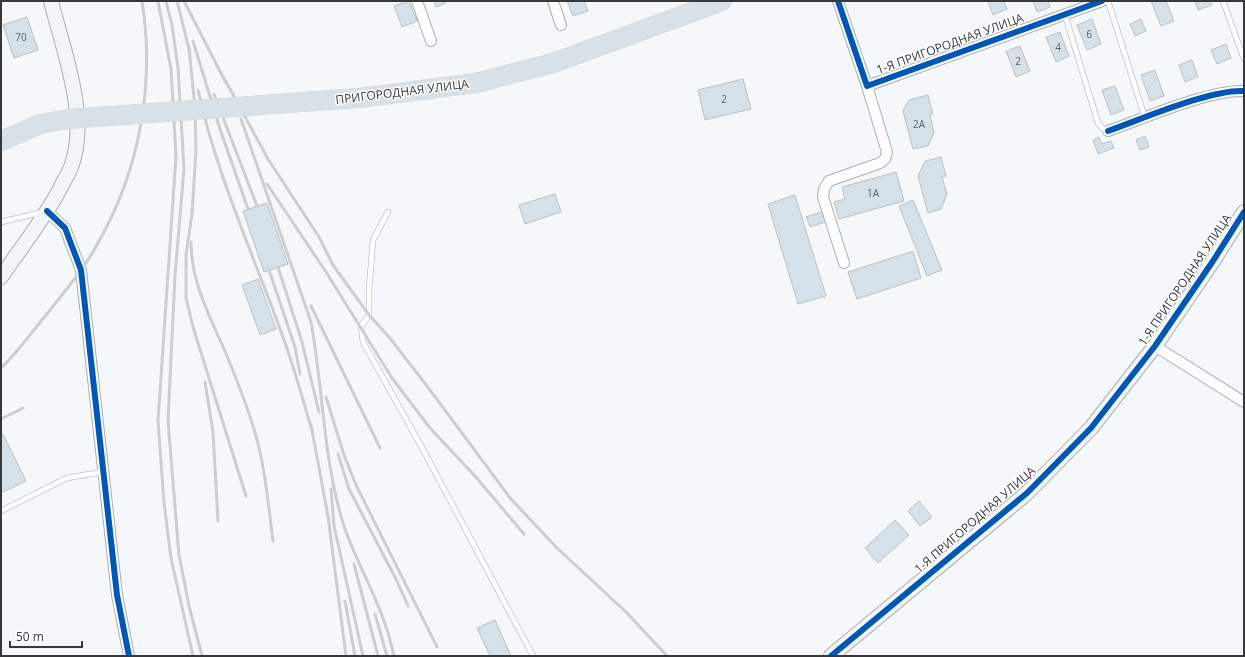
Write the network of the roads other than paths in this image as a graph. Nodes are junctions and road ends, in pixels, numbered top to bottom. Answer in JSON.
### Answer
{"nodes":[{"id":1,"x":51,"y":1,"type":"edge"},
{"id":2,"x":417,"y":1,"type":"edge"},
{"id":3,"x":553,"y":1,"type":"edge"},
{"id":4,"x":722,"y":1,"type":"edge"},
{"id":5,"x":838,"y":1,"type":"edge"},
{"id":6,"x":1102,"y":1,"type":"edge"},
{"id":7,"x":1108,"y":1,"type":"edge"},
{"id":8,"x":1223,"y":1,"type":"edge"},
{"id":9,"x":697,"y":5,"type":"edge"},
{"id":10,"x":1065,"y":15,"type":"junction"},
{"id":11,"x":561,"y":25,"type":"dead end"},
{"id":12,"x":431,"y":41,"type":"dead end"},
{"id":13,"x":1244,"y":59,"type":"edge"},
{"id":14,"x":867,"y":86,"type":"junction"},
{"id":15,"x":1244,"y":91,"type":"edge"},
{"id":16,"x":1145,"y":118,"type":"junction"},
{"id":17,"x":1108,"y":131,"type":"joint"},
{"id":18,"x":1,"y":141,"type":"edge"},
{"id":19,"x":47,"y":211,"type":"junction"},
{"id":20,"x":388,"y":212,"type":"dead end"},
{"id":21,"x":1244,"y":212,"type":"edge"},
{"id":22,"x":1,"y":222,"type":"edge"},
{"id":23,"x":844,"y":263,"type":"dead end"},
{"id":24,"x":1,"y":277,"type":"edge"},
{"id":25,"x":1155,"y":346,"type":"junction"},
{"id":26,"x":1244,"y":402,"type":"edge"},
{"id":27,"x":102,"y":472,"type":"junction"},
{"id":28,"x":1,"y":511,"type":"edge"},
{"id":29,"x":129,"y":656,"type":"edge"},
{"id":30,"x":533,"y":656,"type":"edge"},
{"id":31,"x":831,"y":656,"type":"edge"}],
"edges":[{"from":1,"to":19,"type":"street"},
{"from":2,"to":12,"type":"street"},
{"from":3,"to":11,"type":"street"},
{"from":4,"to":9,"type":"highway","name":"ПРИГОРОДНАЯ УЛИЦА"},
{"from":5,"to":14,"type":"street","name":"1-Я ПРИГОРОДНАЯ УЛИЦА"},
{"from":6,"to":10,"type":"street","name":"1-Я ПРИГОРОДНАЯ УЛИЦА"},
{"from":7,"to":16,"type":"lane"},
{"from":8,"to":13,"type":"lane"},
{"from":9,"to":18,"type":"highway","name":"ПРИГОРОДНАЯ УЛИЦА","bridge":true},
{"from":10,"to":14,"type":"street","name":"1-Я ПРИГОРОДНАЯ УЛИЦА"},
{"from":10,"to":17,"type":"lane"},
{"from":14,"to":23,"type":"street"},
{"from":15,"to":16,"type":"street"},
{"from":16,"to":17,"type":"street"},
{"from":19,"to":22,"type":"lane"},
{"from":19,"to":24,"type":"street"},
{"from":19,"to":27,"type":"street"},
{"from":20,"to":30,"type":"lane"},
{"from":21,"to":25,"type":"street","name":"1-Я ПРИГОРОДНАЯ УЛИЦА"},
{"from":25,"to":26,"type":"street"},
{"from":25,"to":31,"type":"street","name":"1-Я ПРИГОРОДНАЯ УЛИЦА"},
{"from":27,"to":28,"type":"lane"},
{"from":27,"to":29,"type":"street"}]}
